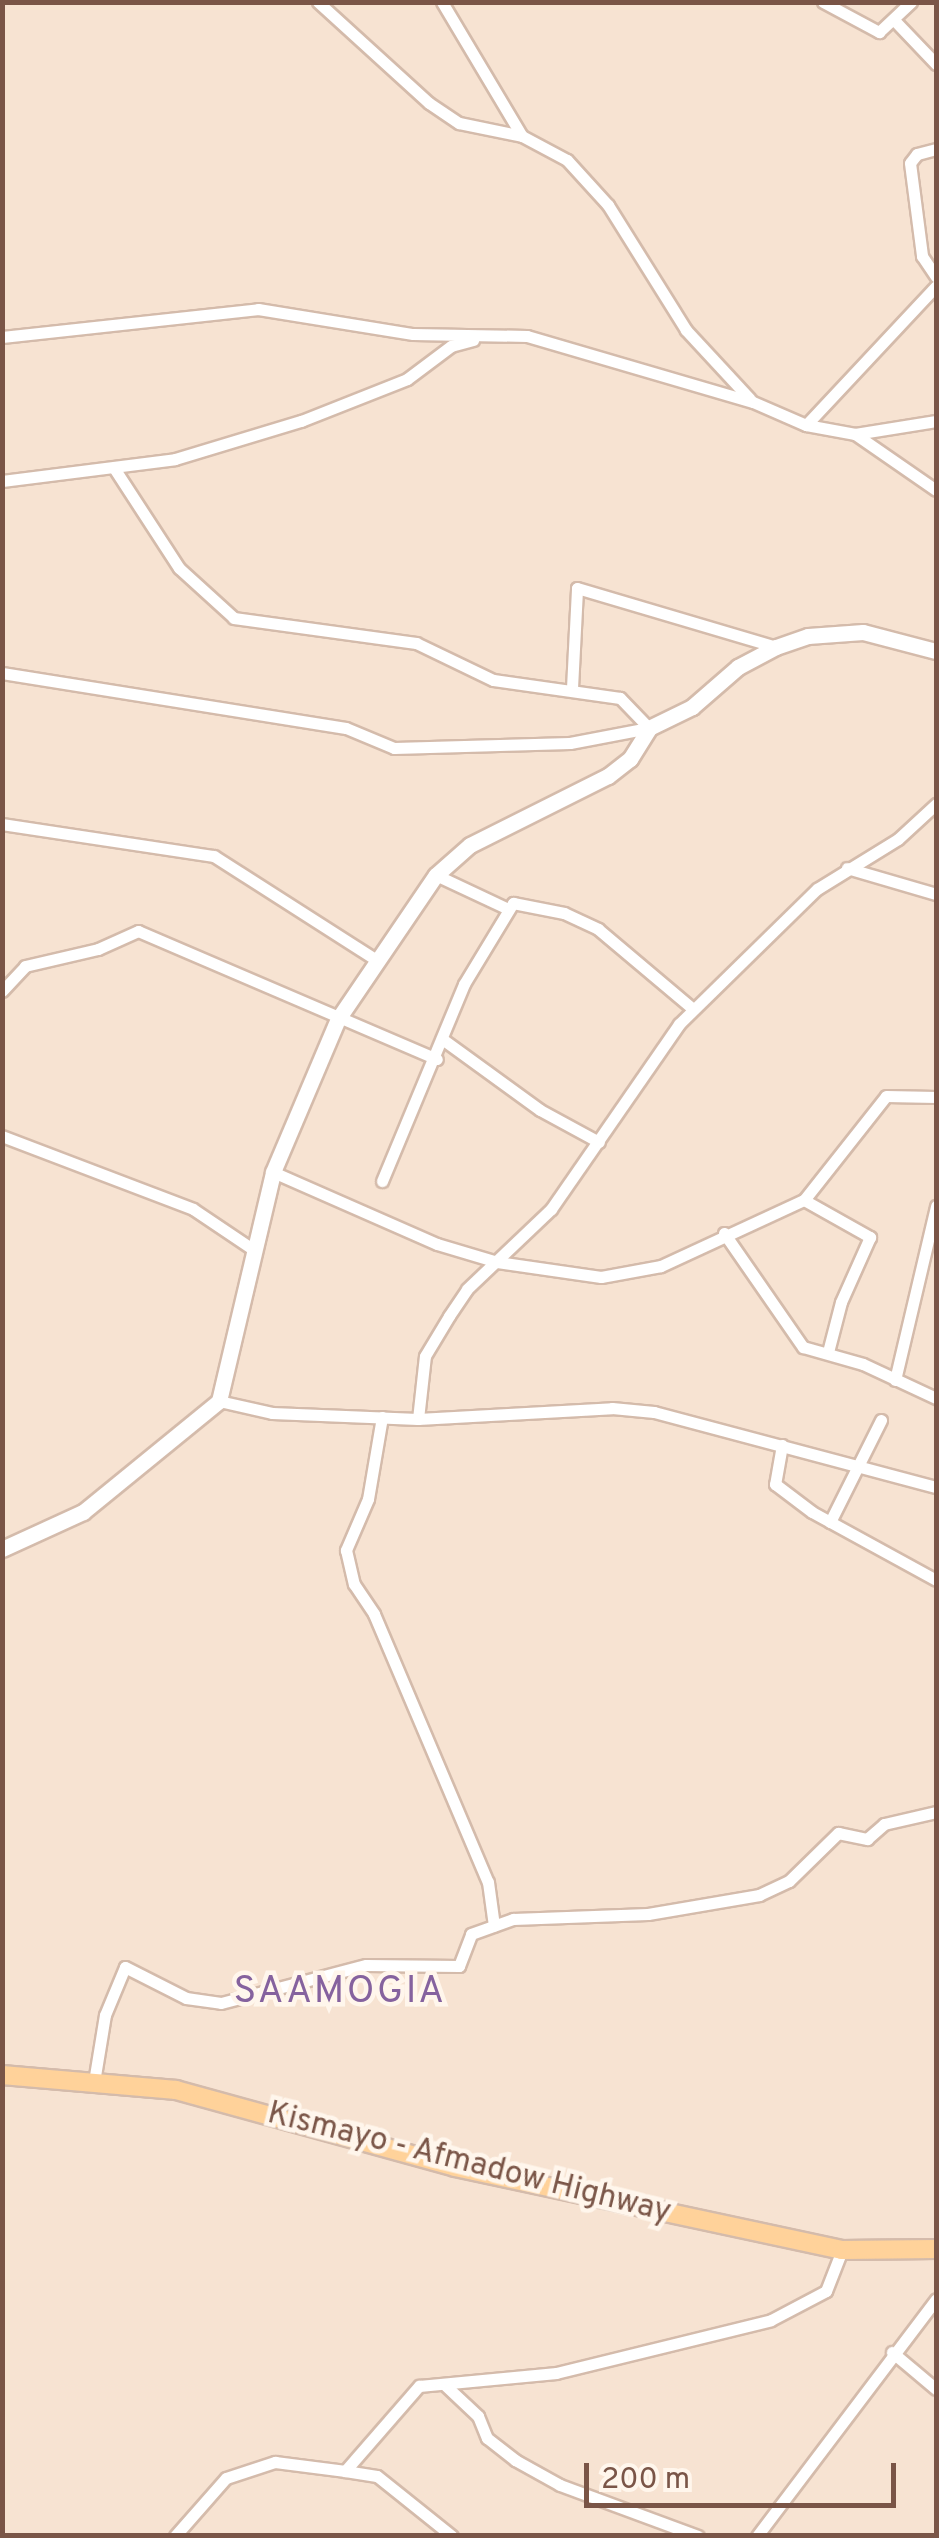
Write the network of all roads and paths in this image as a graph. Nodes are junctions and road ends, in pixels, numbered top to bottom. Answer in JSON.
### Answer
{"nodes":[{"id":1,"x":318,"y":2,"type":"edge"},
{"id":2,"x":442,"y":2,"type":"edge"},
{"id":3,"x":823,"y":2,"type":"edge"},
{"id":4,"x":911,"y":2,"type":"edge"},
{"id":5,"x":894,"y":20,"type":"junction"},
{"id":6,"x":936,"y":64,"type":"edge"},
{"id":7,"x":522,"y":136,"type":"junction"},
{"id":8,"x":936,"y":150,"type":"edge"},
{"id":9,"x":936,"y":278,"type":"edge"},
{"id":10,"x":936,"y":286,"type":"edge"},
{"id":11,"x":486,"y":336,"type":"junction"},
{"id":12,"x":2,"y":337,"type":"edge"},
{"id":13,"x":753,"y":402,"type":"junction"},
{"id":14,"x":936,"y":421,"type":"edge"},
{"id":15,"x":806,"y":425,"type":"junction"},
{"id":16,"x":855,"y":434,"type":"junction"},
{"id":17,"x":114,"y":468,"type":"junction"},
{"id":18,"x":2,"y":481,"type":"edge"},
{"id":19,"x":936,"y":490,"type":"edge"},
{"id":20,"x":776,"y":646,"type":"junction"},
{"id":21,"x":936,"y":652,"type":"edge"},
{"id":22,"x":2,"y":673,"type":"edge"},
{"id":23,"x":572,"y":688,"type":"junction"},
{"id":24,"x":649,"y":728,"type":"junction"},
{"id":25,"x":936,"y":804,"type":"edge"},
{"id":26,"x":2,"y":824,"type":"edge"},
{"id":27,"x":847,"y":868,"type":"junction"},
{"id":28,"x":436,"y":874,"type":"junction"},
{"id":29,"x":936,"y":894,"type":"edge"},
{"id":30,"x":506,"y":908,"type":"junction"},
{"id":31,"x":378,"y":961,"type":"junction"},
{"id":32,"x":2,"y":991,"type":"edge"},
{"id":33,"x":693,"y":1009,"type":"junction"},
{"id":34,"x":338,"y":1019,"type":"junction"},
{"id":35,"x":446,"y":1041,"type":"junction"},
{"id":36,"x":437,"y":1059,"type":"junction"},
{"id":37,"x":936,"y":1097,"type":"edge"},
{"id":38,"x":2,"y":1136,"type":"edge"},
{"id":39,"x":599,"y":1142,"type":"junction"},
{"id":40,"x":272,"y":1172,"type":"junction"},
{"id":41,"x":382,"y":1181,"type":"dead end"},
{"id":42,"x":804,"y":1200,"type":"junction"},
{"id":43,"x":936,"y":1206,"type":"edge"},
{"id":44,"x":724,"y":1233,"type":"junction"},
{"id":45,"x":254,"y":1250,"type":"junction"},
{"id":46,"x":497,"y":1262,"type":"junction"},
{"id":47,"x":828,"y":1352,"type":"junction"},
{"id":48,"x":895,"y":1380,"type":"junction"},
{"id":49,"x":936,"y":1398,"type":"edge"},
{"id":50,"x":219,"y":1401,"type":"junction"},
{"id":51,"x":382,"y":1417,"type":"junction"},
{"id":52,"x":418,"y":1419,"type":"junction"},
{"id":53,"x":881,"y":1420,"type":"dead end"},
{"id":54,"x":782,"y":1445,"type":"junction"},
{"id":55,"x":854,"y":1468,"type":"junction"},
{"id":56,"x":936,"y":1487,"type":"edge"},
{"id":57,"x":830,"y":1522,"type":"junction"},
{"id":58,"x":2,"y":1549,"type":"edge"},
{"id":59,"x":936,"y":1580,"type":"edge"},
{"id":60,"x":936,"y":1812,"type":"edge"},
{"id":61,"x":494,"y":1926,"type":"junction"},
{"id":62,"x":2,"y":2075,"type":"edge"},
{"id":63,"x":94,"y":2082,"type":"junction"},
{"id":64,"x":936,"y":2249,"type":"edge"},
{"id":65,"x":842,"y":2250,"type":"junction"},
{"id":66,"x":936,"y":2299,"type":"edge"},
{"id":67,"x":892,"y":2352,"type":"junction"},
{"id":68,"x":446,"y":2386,"type":"junction"},
{"id":69,"x":936,"y":2389,"type":"edge"},
{"id":70,"x":345,"y":2471,"type":"junction"},
{"id":71,"x":175,"y":2536,"type":"edge"},
{"id":72,"x":452,"y":2536,"type":"edge"},
{"id":73,"x":698,"y":2536,"type":"edge"},
{"id":74,"x":758,"y":2536,"type":"edge"}],
"edges":[{"from":1,"to":7,"type":"street"},
{"from":2,"to":7,"type":"street"},
{"from":3,"to":5,"type":"street"},
{"from":4,"to":5,"type":"street"},
{"from":5,"to":6,"type":"street"},
{"from":7,"to":13,"type":"street"},
{"from":8,"to":9,"type":"street"},
{"from":10,"to":15,"type":"street"},
{"from":11,"to":12,"type":"street"},
{"from":11,"to":13,"type":"street"},
{"from":11,"to":17,"type":"street"},
{"from":13,"to":15,"type":"street"},
{"from":14,"to":16,"type":"street"},
{"from":15,"to":16,"type":"street"},
{"from":16,"to":19,"type":"street"},
{"from":17,"to":18,"type":"street"},
{"from":17,"to":23,"type":"street"},
{"from":20,"to":21,"type":"street"},
{"from":20,"to":23,"type":"street"},
{"from":20,"to":24,"type":"street"},
{"from":22,"to":24,"type":"street"},
{"from":23,"to":24,"type":"street"},
{"from":24,"to":28,"type":"street"},
{"from":25,"to":27,"type":"street"},
{"from":26,"to":31,"type":"street"},
{"from":27,"to":29,"type":"street"},
{"from":27,"to":33,"type":"street"},
{"from":28,"to":30,"type":"street"},
{"from":28,"to":31,"type":"street"},
{"from":30,"to":33,"type":"street"},
{"from":30,"to":35,"type":"street"},
{"from":31,"to":34,"type":"street"},
{"from":32,"to":34,"type":"street"},
{"from":33,"to":39,"type":"street"},
{"from":34,"to":36,"type":"street"},
{"from":34,"to":40,"type":"street"},
{"from":35,"to":36,"type":"street"},
{"from":35,"to":39,"type":"street"},
{"from":36,"to":41,"type":"street"},
{"from":37,"to":42,"type":"street"},
{"from":38,"to":45,"type":"street"},
{"from":39,"to":46,"type":"street"},
{"from":40,"to":45,"type":"street"},
{"from":40,"to":46,"type":"street"},
{"from":42,"to":44,"type":"street"},
{"from":42,"to":47,"type":"street"},
{"from":43,"to":48,"type":"street"},
{"from":44,"to":46,"type":"street"},
{"from":44,"to":47,"type":"street"},
{"from":45,"to":50,"type":"street"},
{"from":46,"to":52,"type":"street"},
{"from":47,"to":48,"type":"street"},
{"from":48,"to":49,"type":"street"},
{"from":50,"to":51,"type":"street"},
{"from":50,"to":58,"type":"street"},
{"from":51,"to":52,"type":"street"},
{"from":51,"to":61,"type":"street"},
{"from":52,"to":54,"type":"street"},
{"from":53,"to":55,"type":"street"},
{"from":54,"to":55,"type":"street"},
{"from":54,"to":57,"type":"street"},
{"from":55,"to":56,"type":"street"},
{"from":55,"to":57,"type":"street"},
{"from":57,"to":59,"type":"street"},
{"from":60,"to":61,"type":"street"},
{"from":61,"to":63,"type":"street"},
{"from":62,"to":63,"type":"main road","name":"Kismayo - Afmadow Highway"},
{"from":63,"to":65,"type":"main road","name":"Kismayo - Afmadow Highway"},
{"from":64,"to":65,"type":"main road","name":"Kismayo - Afmadow Highway"},
{"from":65,"to":68,"type":"street"},
{"from":66,"to":67,"type":"street"},
{"from":67,"to":69,"type":"street"},
{"from":67,"to":74,"type":"street"},
{"from":68,"to":70,"type":"street"},
{"from":68,"to":73,"type":"street"},
{"from":70,"to":71,"type":"street"},
{"from":70,"to":72,"type":"street"}]}
